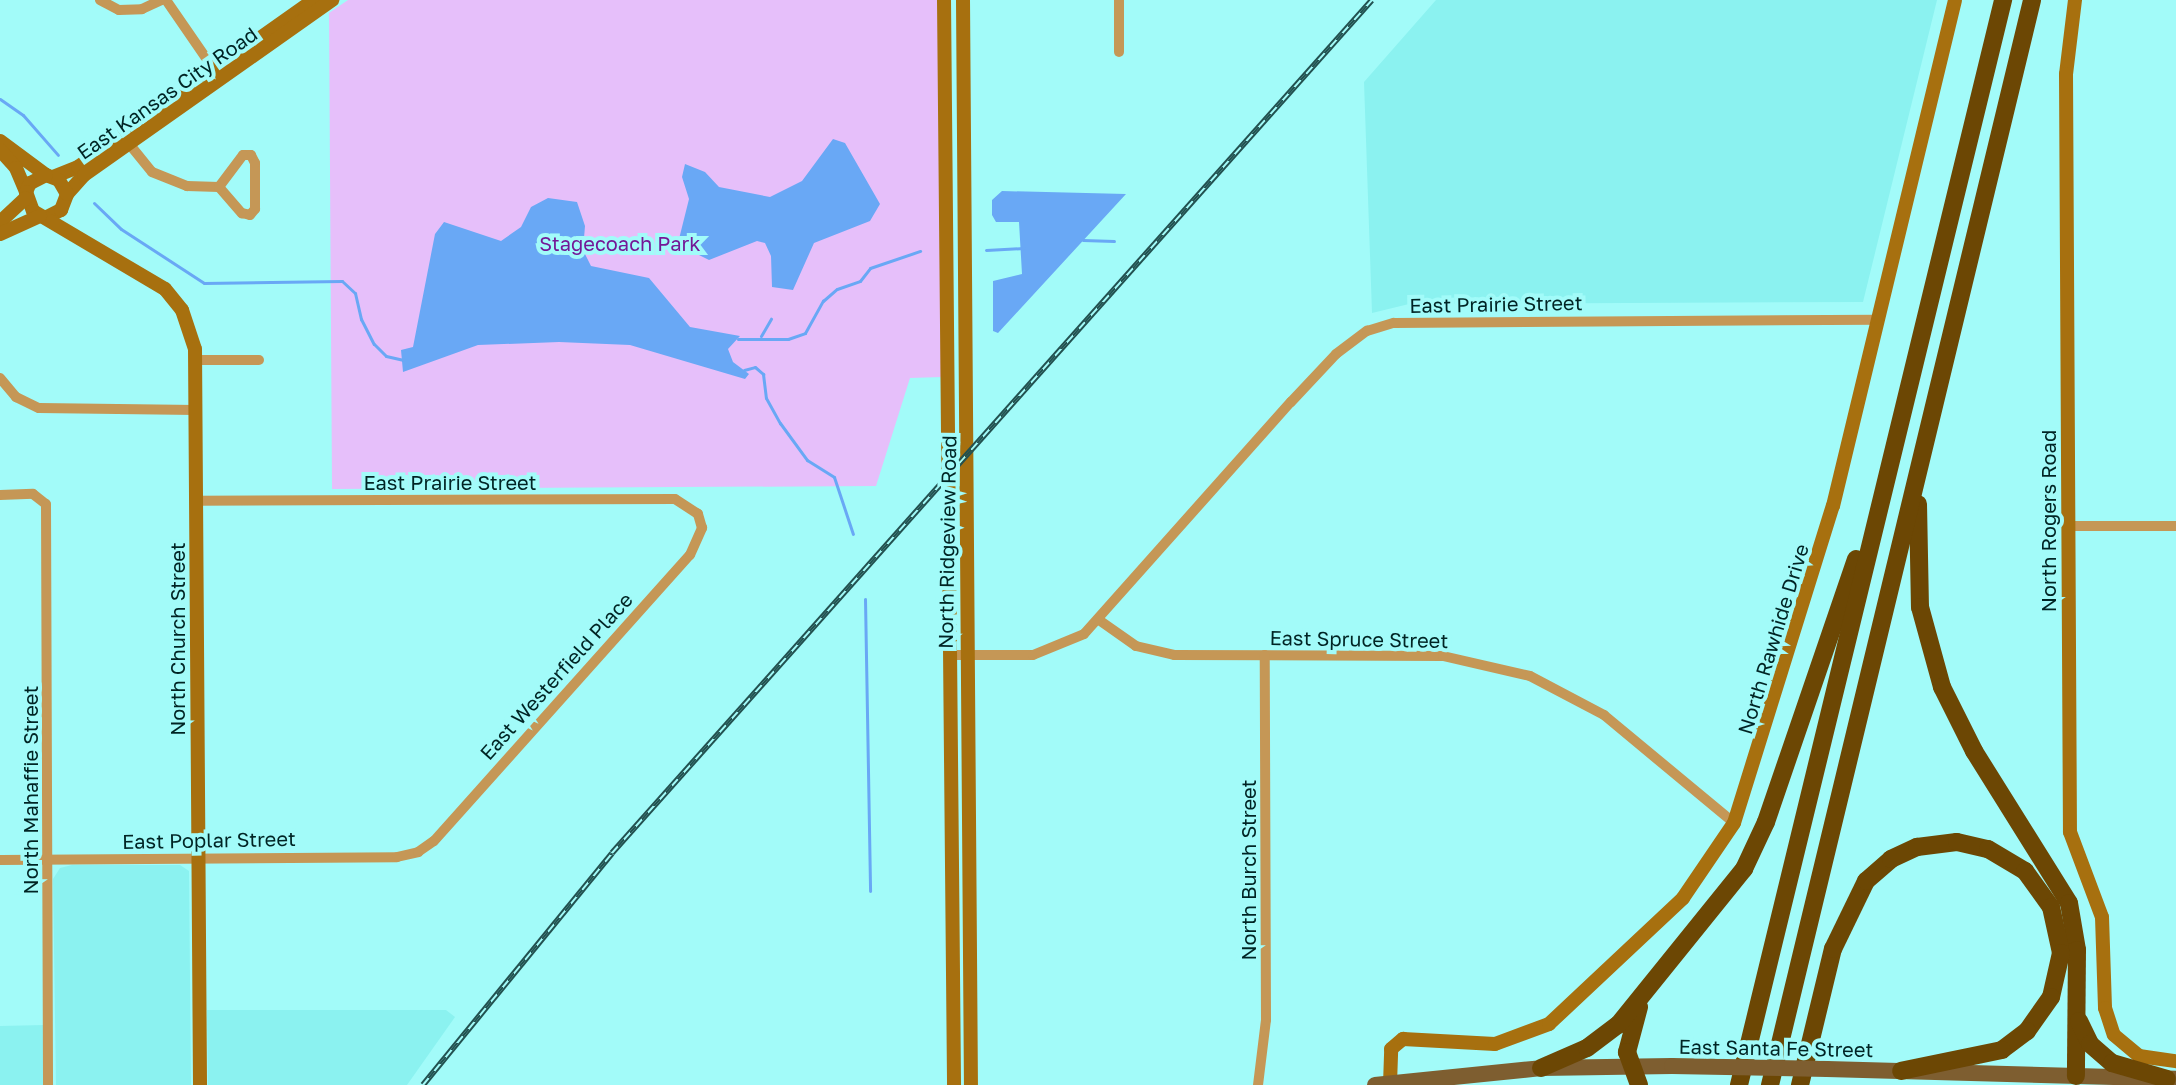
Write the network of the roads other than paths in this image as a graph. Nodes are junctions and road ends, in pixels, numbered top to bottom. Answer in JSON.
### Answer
{"nodes":[{"id":1,"x":100,"y":0,"type":"edge"},
{"id":2,"x":164,"y":0,"type":"edge"},
{"id":3,"x":314,"y":0,"type":"edge"},
{"id":4,"x":332,"y":0,"type":"edge"},
{"id":5,"x":944,"y":0,"type":"edge"},
{"id":6,"x":963,"y":0,"type":"edge"},
{"id":7,"x":1119,"y":0,"type":"edge"},
{"id":8,"x":1955,"y":0,"type":"edge"},
{"id":9,"x":2003,"y":0,"type":"edge"},
{"id":10,"x":2032,"y":0,"type":"edge"},
{"id":11,"x":2075,"y":0,"type":"edge"},
{"id":12,"x":1119,"y":52,"type":"dead end"},
{"id":13,"x":218,"y":75,"type":"junction"},
{"id":14,"x":125,"y":140,"type":"junction"},
{"id":15,"x":0,"y":141,"type":"edge"},
{"id":16,"x":0,"y":150,"type":"edge"},
{"id":17,"x":49,"y":176,"type":"junction"},
{"id":18,"x":219,"y":187,"type":"junction"},
{"id":19,"x":26,"y":195,"type":"junction"},
{"id":20,"x":66,"y":198,"type":"junction"},
{"id":21,"x":44,"y":216,"type":"junction"},
{"id":22,"x":0,"y":222,"type":"edge"},
{"id":23,"x":0,"y":234,"type":"edge"},
{"id":24,"x":91,"y":242,"type":"junction"},
{"id":25,"x":1877,"y":320,"type":"junction"},
{"id":26,"x":196,"y":360,"type":"junction"},
{"id":27,"x":259,"y":360,"type":"dead end"},
{"id":28,"x":0,"y":378,"type":"edge"},
{"id":29,"x":196,"y":410,"type":"junction"},
{"id":30,"x":1919,"y":469,"type":"junction"},
{"id":31,"x":1888,"y":470,"type":"junction"},
{"id":32,"x":0,"y":495,"type":"edge"},
{"id":33,"x":196,"y":501,"type":"junction"},
{"id":34,"x":698,"y":514,"type":"joint"},
{"id":35,"x":2068,"y":526,"type":"junction"},
{"id":36,"x":2176,"y":526,"type":"edge"},
{"id":37,"x":1099,"y":620,"type":"junction"},
{"id":38,"x":1265,"y":655,"type":"junction"},
{"id":39,"x":958,"y":656,"type":"junction"},
{"id":40,"x":1734,"y":823,"type":"junction"},
{"id":41,"x":418,"y":852,"type":"joint"},
{"id":42,"x":198,"y":858,"type":"junction"},
{"id":43,"x":0,"y":860,"type":"edge"},
{"id":44,"x":48,"y":860,"type":"junction"},
{"id":45,"x":1641,"y":1001,"type":"junction"},
{"id":46,"x":2077,"y":1019,"type":"junction"},
{"id":47,"x":2176,"y":1061,"type":"edge"},
{"id":48,"x":1631,"y":1065,"type":"junction"},
{"id":49,"x":1541,"y":1068,"type":"junction"},
{"id":50,"x":1901,"y":1071,"type":"junction"},
{"id":51,"x":2172,"y":1079,"type":"edge"},
{"id":52,"x":1451,"y":1082,"type":"edge"},
{"id":53,"x":2074,"y":1082,"type":"edge"},
{"id":54,"x":1390,"y":1084,"type":"edge"},
{"id":55,"x":48,"y":1085,"type":"edge"},
{"id":56,"x":200,"y":1085,"type":"edge"},
{"id":57,"x":954,"y":1085,"type":"edge"},
{"id":58,"x":971,"y":1085,"type":"edge"},
{"id":59,"x":1258,"y":1085,"type":"edge"},
{"id":60,"x":1375,"y":1085,"type":"edge"},
{"id":61,"x":1639,"y":1085,"type":"edge"},
{"id":62,"x":1739,"y":1085,"type":"edge"},
{"id":63,"x":1770,"y":1085,"type":"edge"},
{"id":64,"x":1800,"y":1085,"type":"edge"}],
"edges":[{"from":1,"to":2,"type":"street"},
{"from":2,"to":13,"type":"street"},
{"from":3,"to":13,"type":"street","name":"East Kansas City Road"},
{"from":4,"to":13,"type":"street","name":"East Kansas City Road"},
{"from":5,"to":39,"type":"street","name":"North Ridgeview Road"},
{"from":6,"to":39,"type":"street","name":"North Ridgeview Road"},
{"from":7,"to":12,"type":"street"},
{"from":8,"to":25,"type":"street","name":"North Rawhide Drive"},
{"from":9,"to":31,"type":"highway"},
{"from":10,"to":30,"type":"highway"},
{"from":11,"to":35,"type":"street","name":"North Rogers Road"},
{"from":13,"to":14,"type":"street","name":"East Kansas City Road"},
{"from":14,"to":17,"type":"street","name":"East Kansas City Road"},
{"from":14,"to":18,"type":"street"},
{"from":14,"to":20,"type":"street","name":"East Kansas City Road"},
{"from":15,"to":17,"type":"street","name":"North Church Street"},
{"from":16,"to":19,"type":"street"},
{"from":17,"to":19,"type":"street","name":"East Kansas City Road"},
{"from":17,"to":20,"type":"street","name":"North Church Street"},
{"from":18,"to":18,"type":"street"},
{"from":19,"to":21,"type":"street"},
{"from":19,"to":22,"type":"street"},
{"from":20,"to":21,"type":"street","name":"East Kansas City Road"},
{"from":20,"to":24,"type":"street","name":"North Church Street"},
{"from":21,"to":23,"type":"street"},
{"from":21,"to":24,"type":"street","name":"North Church Street"},
{"from":24,"to":26,"type":"street","name":"North Church Street"},
{"from":25,"to":37,"type":"street","name":"East Prairie Street"},
{"from":25,"to":40,"type":"street","name":"North Rawhide Drive"},
{"from":26,"to":27,"type":"street"},
{"from":26,"to":29,"type":"street","name":"North Church Street"},
{"from":28,"to":29,"type":"street"},
{"from":29,"to":33,"type":"street","name":"North Church Street"},
{"from":30,"to":46,"type":"highway"},
{"from":30,"to":63,"type":"highway"},
{"from":31,"to":45,"type":"highway"},
{"from":31,"to":62,"type":"highway"},
{"from":32,"to":44,"type":"street","name":"North Mahaffie Street"},
{"from":33,"to":34,"type":"street","name":"East Prairie Street"},
{"from":33,"to":42,"type":"street","name":"North Church Street"},
{"from":34,"to":41,"type":"street","name":"East Westerfield Place"},
{"from":35,"to":36,"type":"street"},
{"from":35,"to":47,"type":"street","name":"North Rogers Road"},
{"from":37,"to":38,"type":"street","name":"East Spruce Street"},
{"from":37,"to":39,"type":"street"},
{"from":38,"to":40,"type":"street","name":"East Spruce Street"},
{"from":38,"to":59,"type":"street","name":"North Burch Street"},
{"from":39,"to":57,"type":"street","name":"North Ridgeview Road"},
{"from":39,"to":58,"type":"street","name":"North Ridgeview Road"},
{"from":40,"to":54,"type":"street","name":"North Rawhide Drive"},
{"from":41,"to":42,"type":"street","name":"East Poplar Street"},
{"from":42,"to":44,"type":"street","name":"East Poplar Street"},
{"from":42,"to":56,"type":"street","name":"North Church Street"},
{"from":43,"to":44,"type":"street","name":"East Poplar Street"},
{"from":44,"to":55,"type":"street","name":"North Mahaffie Street"},
{"from":45,"to":48,"type":"highway"},
{"from":45,"to":49,"type":"highway"},
{"from":46,"to":51,"type":"highway"},
{"from":46,"to":53,"type":"highway"},
{"from":48,"to":49,"type":"main road","name":"East Santa Fe Street"},
{"from":48,"to":50,"type":"main road","name":"East Santa Fe Street","bridge":true},
{"from":48,"to":61,"type":"highway"},
{"from":49,"to":52,"type":"main road","name":"East Santa Fe Street"},
{"from":50,"to":53,"type":"main road","name":"East Santa Fe Street"},
{"from":50,"to":64,"type":"highway"},
{"from":51,"to":53,"type":"main road","name":"East Santa Fe Street"},
{"from":52,"to":54,"type":"main road","name":"East Santa Fe Street"},
{"from":54,"to":60,"type":"main road","name":"East Santa Fe Street"}]}
